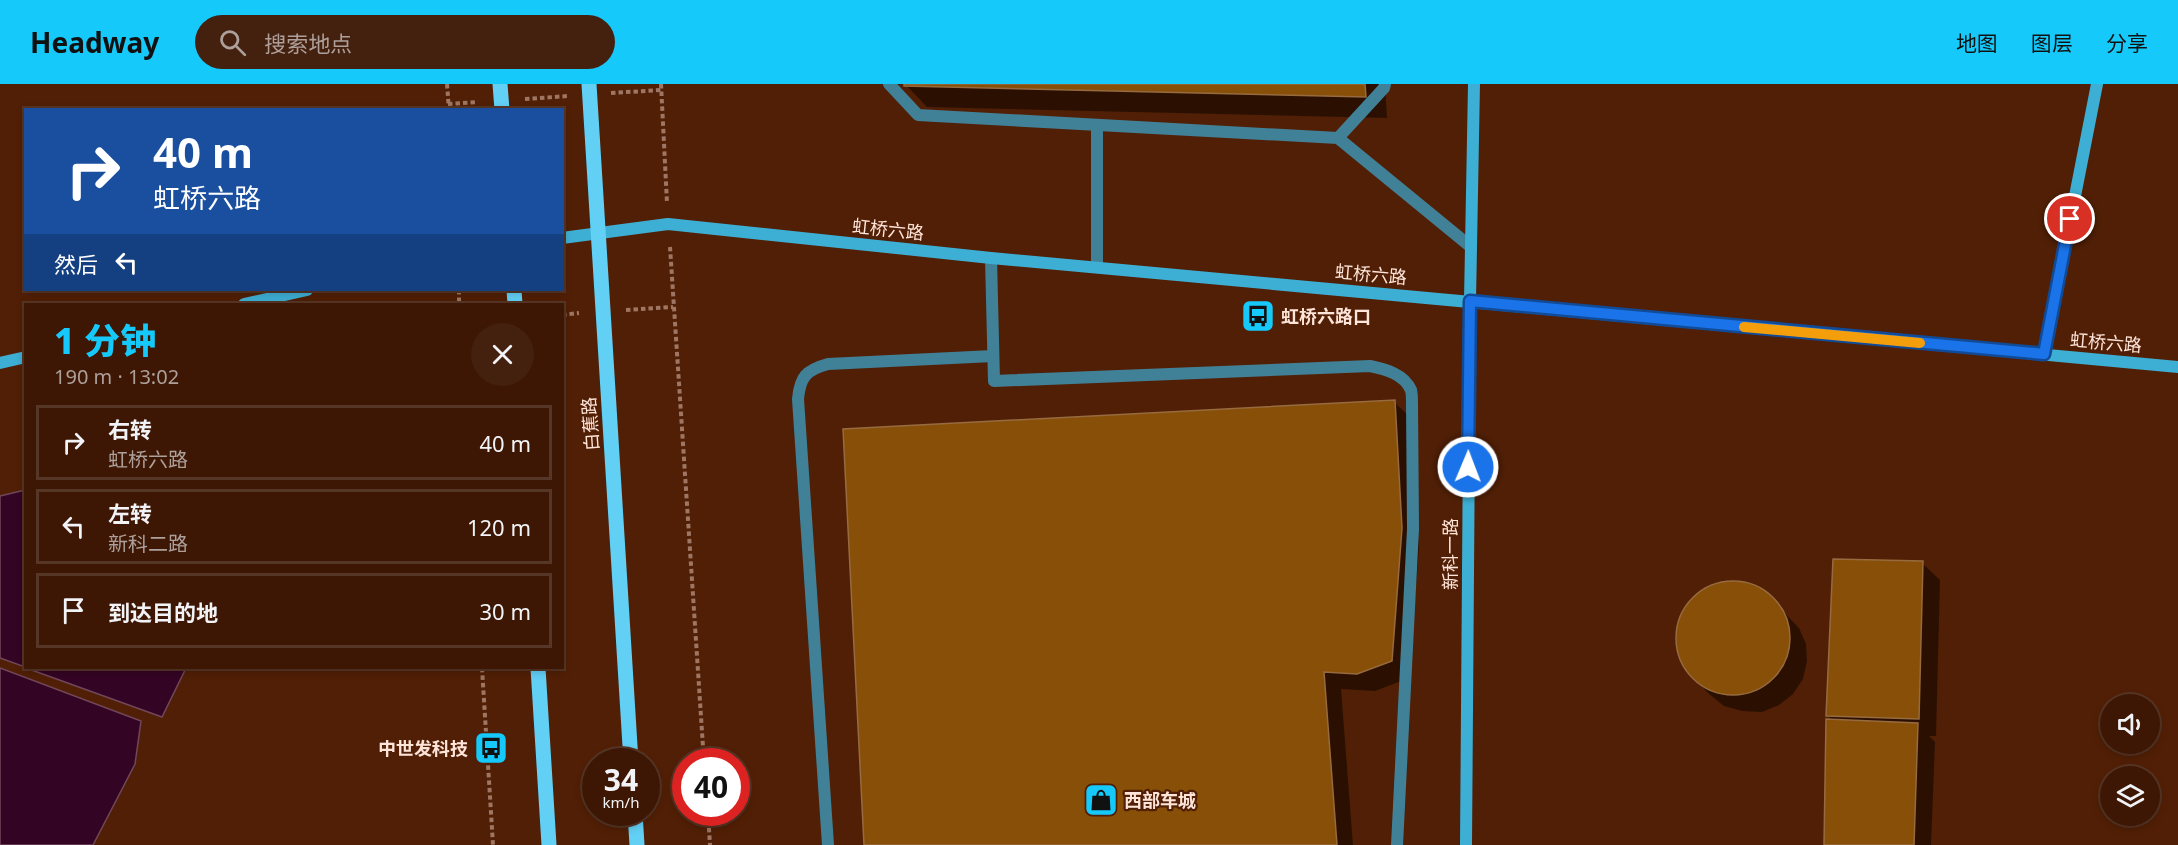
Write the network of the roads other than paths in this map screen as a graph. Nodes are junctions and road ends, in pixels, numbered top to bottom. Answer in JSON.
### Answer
{"nodes":[{"id":1,"x":500,"y":84,"type":"edge"},
{"id":2,"x":889,"y":84,"type":"edge"},
{"id":3,"x":1384,"y":84,"type":"edge"},
{"id":4,"x":1474,"y":84,"type":"edge"},
{"id":5,"x":2097,"y":84,"type":"edge"},
{"id":6,"x":589,"y":89,"type":"edge"},
{"id":7,"x":502,"y":105,"type":"edge"},
{"id":8,"x":1096,"y":125,"type":"junction"},
{"id":9,"x":1338,"y":138,"type":"junction"},
{"id":10,"x":597,"y":233,"type":"junction"},
{"id":11,"x":564,"y":238,"type":"edge"},
{"id":12,"x":1471,"y":248,"type":"junction"},
{"id":13,"x":991,"y":258,"type":"junction"},
{"id":14,"x":1097,"y":267,"type":"junction"},
{"id":15,"x":302,"y":291,"type":"edge"},
{"id":16,"x":1470,"y":301,"type":"junction"},
{"id":17,"x":248,"y":303,"type":"edge"},
{"id":18,"x":2044,"y":354,"type":"junction"},
{"id":19,"x":993,"y":356,"type":"junction"},
{"id":20,"x":24,"y":357,"type":"edge"},
{"id":21,"x":0,"y":363,"type":"edge"},
{"id":22,"x":2178,"y":367,"type":"edge"},
{"id":23,"x":538,"y":669,"type":"edge"},
{"id":24,"x":630,"y":748,"type":"edge"},
{"id":25,"x":636,"y":826,"type":"edge"},
{"id":26,"x":549,"y":845,"type":"edge"},
{"id":27,"x":637,"y":845,"type":"edge"},
{"id":28,"x":828,"y":845,"type":"edge"},
{"id":29,"x":1397,"y":845,"type":"edge"},
{"id":30,"x":1466,"y":845,"type":"edge"}],
"edges":[{"from":1,"to":7,"type":"main road"},
{"from":2,"to":8,"type":"lane"},
{"from":3,"to":9,"type":"lane"},
{"from":4,"to":12,"type":"street","name":"新科一路"},
{"from":5,"to":18,"type":"street"},
{"from":6,"to":10,"type":"main road","name":"白蕉路"},
{"from":8,"to":9,"type":"lane"},
{"from":8,"to":14,"type":"lane"},
{"from":9,"to":12,"type":"lane"},
{"from":10,"to":11,"type":"street","name":"虹桥六路"},
{"from":10,"to":13,"type":"street","name":"虹桥六路"},
{"from":10,"to":24,"type":"main road","name":"白蕉路"},
{"from":12,"to":16,"type":"street","name":"新科一路"},
{"from":13,"to":14,"type":"street","name":"虹桥六路"},
{"from":13,"to":19,"type":"lane"},
{"from":14,"to":16,"type":"street","name":"虹桥六路"},
{"from":15,"to":17,"type":"street"},
{"from":16,"to":18,"type":"street","name":"虹桥六路"},
{"from":16,"to":30,"type":"street","name":"新科一路"},
{"from":18,"to":22,"type":"street","name":"虹桥六路"},
{"from":19,"to":28,"type":"lane"},
{"from":19,"to":29,"type":"lane"},
{"from":20,"to":21,"type":"street"},
{"from":23,"to":26,"type":"main road"},
{"from":25,"to":27,"type":"main road"}]}
